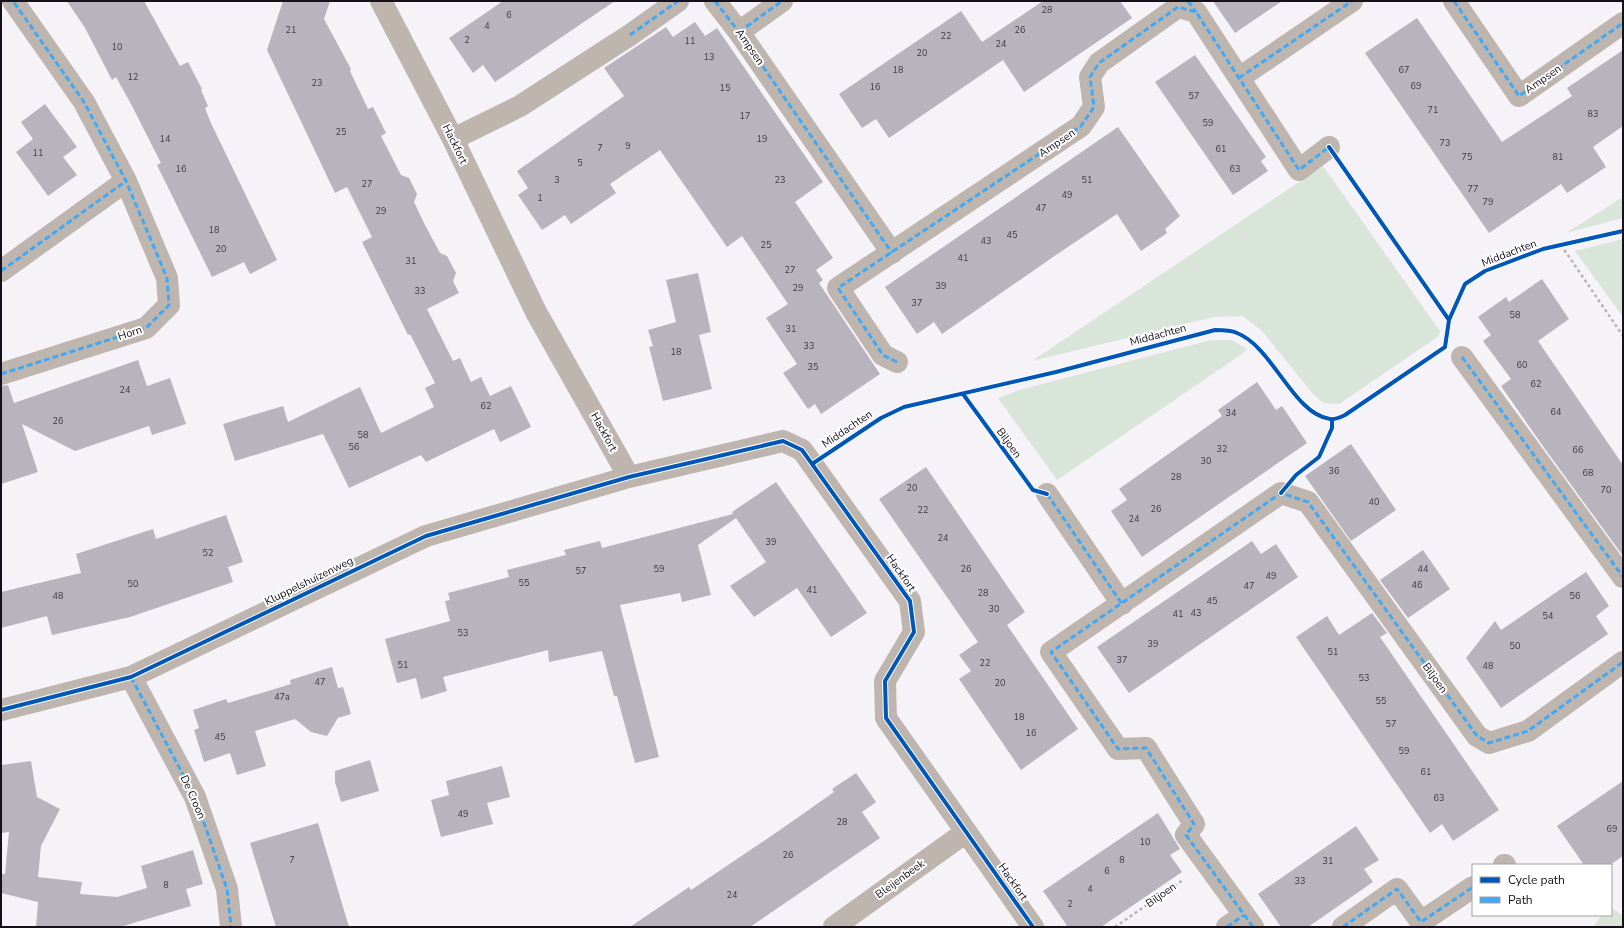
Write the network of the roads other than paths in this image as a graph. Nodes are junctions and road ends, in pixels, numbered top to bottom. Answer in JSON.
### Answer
{"nodes":[{"id":1,"x":13,"y":1,"type":"edge"},
{"id":2,"x":381,"y":1,"type":"edge"},
{"id":3,"x":678,"y":1,"type":"edge"},
{"id":4,"x":715,"y":1,"type":"edge"},
{"id":5,"x":782,"y":1,"type":"edge"},
{"id":6,"x":1352,"y":1,"type":"edge"},
{"id":7,"x":1454,"y":1,"type":"edge"},
{"id":8,"x":1623,"y":23,"type":"edge"},
{"id":9,"x":739,"y":32,"type":"junction"},
{"id":10,"x":1239,"y":78,"type":"junction"},
{"id":11,"x":453,"y":139,"type":"junction"},
{"id":12,"x":1329,"y":147,"type":"dead end"},
{"id":13,"x":126,"y":181,"type":"junction"},
{"id":14,"x":892,"y":253,"type":"junction"},
{"id":15,"x":1,"y":271,"type":"edge"},
{"id":16,"x":1462,"y":357,"type":"dead end"},
{"id":17,"x":897,"y":362,"type":"dead end"},
{"id":18,"x":1,"y":374,"type":"edge"},
{"id":19,"x":629,"y":477,"type":"junction"},
{"id":20,"x":1047,"y":494,"type":"dead end"},
{"id":21,"x":1623,"y":577,"type":"edge"},
{"id":22,"x":1122,"y":604,"type":"junction"},
{"id":23,"x":1623,"y":662,"type":"edge"},
{"id":24,"x":131,"y":677,"type":"junction"},
{"id":25,"x":1,"y":710,"type":"edge"},
{"id":26,"x":966,"y":832,"type":"junction"},
{"id":27,"x":1472,"y":887,"type":"edge"},
{"id":28,"x":1241,"y":923,"type":"edge"},
{"id":29,"x":231,"y":927,"type":"edge"},
{"id":30,"x":834,"y":927,"type":"edge"},
{"id":31,"x":1033,"y":927,"type":"edge"},
{"id":32,"x":1343,"y":927,"type":"edge"}],
"edges":[{"from":1,"to":13,"type":"street","name":"Horn"},
{"from":2,"to":11,"type":"street","name":"Hackfort"},
{"from":3,"to":11,"type":"street"},
{"from":4,"to":9,"type":"street","name":"Ampsen"},
{"from":5,"to":9,"type":"street"},
{"from":6,"to":10,"type":"street"},
{"from":7,"to":8,"type":"street","name":"Ampsen"},
{"from":9,"to":14,"type":"street","name":"Ampsen"},
{"from":10,"to":12,"type":"street","name":"Ampsen"},
{"from":10,"to":14,"type":"street","name":"Ampsen"},
{"from":11,"to":19,"type":"street","name":"Hackfort"},
{"from":13,"to":15,"type":"street"},
{"from":13,"to":18,"type":"street","name":"Horn"},
{"from":14,"to":17,"type":"street","name":"Ampsen"},
{"from":16,"to":21,"type":"street"},
{"from":19,"to":24,"type":"street","name":"Kluppelshuizenweg"},
{"from":19,"to":26,"type":"street","name":"Hackfort"},
{"from":20,"to":22,"type":"street"},
{"from":22,"to":23,"type":"street","name":"Biljoen"},
{"from":22,"to":28,"type":"street","name":"Biljoen"},
{"from":24,"to":25,"type":"street","name":"Kluppelshuizenweg"},
{"from":24,"to":29,"type":"street","name":"De Croon"},
{"from":26,"to":30,"type":"street","name":"Bleijenbeek"},
{"from":26,"to":31,"type":"street","name":"Hackfort"},
{"from":27,"to":32,"type":"street"}]}
